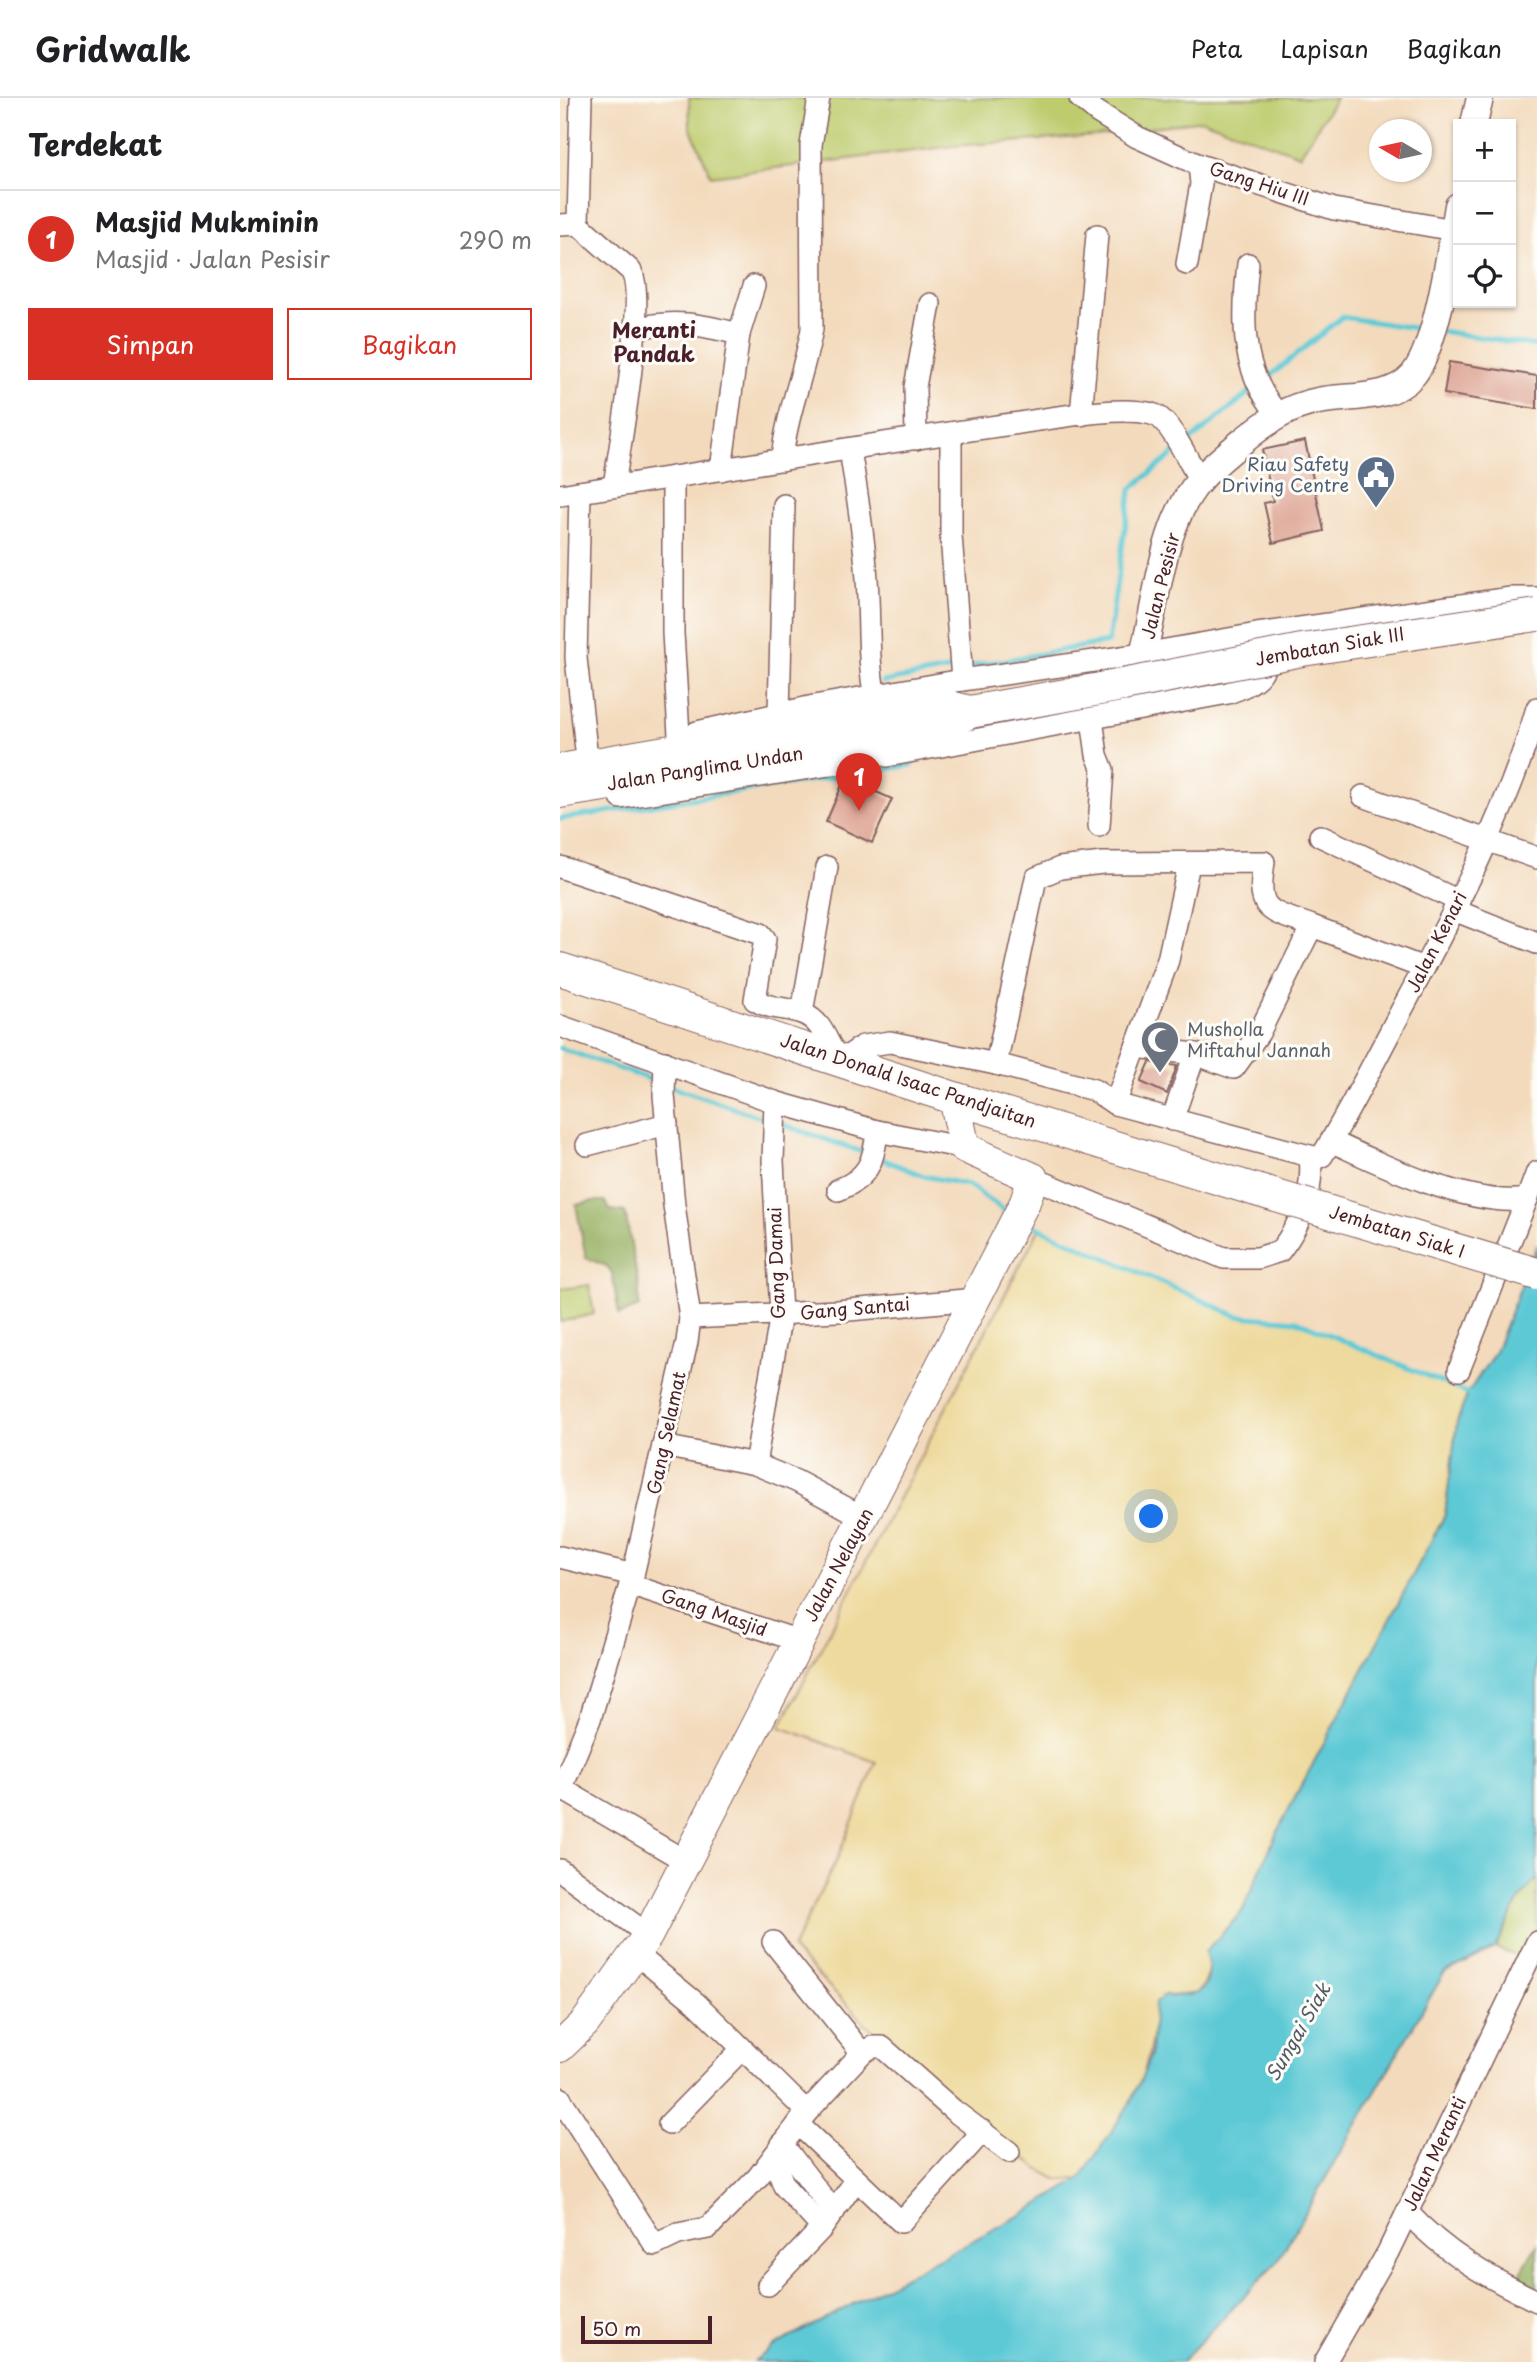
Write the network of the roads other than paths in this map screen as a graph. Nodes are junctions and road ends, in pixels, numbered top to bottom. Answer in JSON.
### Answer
{"nodes":[{"id":1,"x":581,"y":98,"type":"edge"},
{"id":2,"x":819,"y":98,"type":"edge"},
{"id":3,"x":1080,"y":98,"type":"edge"},
{"id":4,"x":1480,"y":98,"type":"edge"},
{"id":5,"x":1475,"y":119,"type":"edge"},
{"id":6,"x":1199,"y":165,"type":"junction"},
{"id":7,"x":1453,"y":218,"type":"edge"},
{"id":8,"x":569,"y":225,"type":"edge"},
{"id":9,"x":1453,"y":232,"type":"edge"},
{"id":10,"x":1097,"y":235,"type":"dead end"},
{"id":11,"x":1187,"y":264,"type":"dead end"},
{"id":12,"x":1248,"y":264,"type":"dead end"},
{"id":13,"x":754,"y":286,"type":"dead end"},
{"id":14,"x":930,"y":304,"type":"dead end"},
{"id":15,"x":635,"y":328,"type":"junction"},
{"id":16,"x":739,"y":334,"type":"junction"},
{"id":17,"x":1270,"y":406,"type":"junction"},
{"id":18,"x":1081,"y":415,"type":"junction"},
{"id":19,"x":951,"y":433,"type":"junction"},
{"id":20,"x":916,"y":439,"type":"junction"},
{"id":21,"x":850,"y":450,"type":"junction"},
{"id":22,"x":782,"y":460,"type":"junction"},
{"id":23,"x":721,"y":470,"type":"junction"},
{"id":24,"x":1195,"y":473,"type":"junction"},
{"id":25,"x":673,"y":477,"type":"junction"},
{"id":26,"x":614,"y":486,"type":"junction"},
{"id":27,"x":570,"y":493,"type":"edge"},
{"id":28,"x":784,"y":505,"type":"dead end"},
{"id":29,"x":1537,"y":598,"type":"edge"},
{"id":30,"x":1537,"y":615,"type":"edge"},
{"id":31,"x":1257,"y":634,"type":"junction"},
{"id":32,"x":1143,"y":654,"type":"junction"},
{"id":33,"x":962,"y":669,"type":"junction"},
{"id":34,"x":873,"y":684,"type":"junction"},
{"id":35,"x":1127,"y":698,"type":"junction"},
{"id":36,"x":778,"y":704,"type":"junction"},
{"id":37,"x":1537,"y":708,"type":"edge"},
{"id":38,"x":970,"y":712,"type":"junction"},
{"id":39,"x":1092,"y":719,"type":"junction"},
{"id":40,"x":678,"y":726,"type":"junction"},
{"id":41,"x":584,"y":744,"type":"junction"},
{"id":42,"x":630,"y":750,"type":"junction"},
{"id":43,"x":560,"y":754,"type":"edge"},
{"id":44,"x":751,"y":769,"type":"junction"},
{"id":45,"x":560,"y":770,"type":"edge"},
{"id":46,"x":710,"y":776,"type":"junction"},
{"id":47,"x":560,"y":792,"type":"edge"},
{"id":48,"x":1363,"y":796,"type":"dead end"},
{"id":49,"x":560,"y":807,"type":"edge"},
{"id":50,"x":1100,"y":826,"type":"dead end"},
{"id":51,"x":1320,"y":836,"type":"dead end"},
{"id":52,"x":1487,"y":840,"type":"junction"},
{"id":53,"x":1537,"y":859,"type":"edge"},
{"id":54,"x":1189,"y":864,"type":"junction"},
{"id":55,"x":560,"y":867,"type":"edge"},
{"id":56,"x":827,"y":867,"type":"dead end"},
{"id":57,"x":1457,"y":906,"type":"junction"},
{"id":58,"x":1312,"y":926,"type":"junction"},
{"id":59,"x":1537,"y":943,"type":"edge"},
{"id":60,"x":1424,"y":968,"type":"junction"},
{"id":61,"x":560,"y":969,"type":"edge"},
{"id":62,"x":802,"y":1013,"type":"junction"},
{"id":63,"x":560,"y":1026,"type":"edge"},
{"id":64,"x":744,"y":1027,"type":"junction"},
{"id":65,"x":1136,"y":1047,"type":"junction"},
{"id":66,"x":1195,"y":1054,"type":"junction"},
{"id":67,"x":841,"y":1061,"type":"junction"},
{"id":68,"x":996,"y":1064,"type":"junction"},
{"id":69,"x":664,"y":1077,"type":"junction"},
{"id":70,"x":954,"y":1098,"type":"junction"},
{"id":71,"x":1115,"y":1104,"type":"junction"},
{"id":72,"x":774,"y":1107,"type":"junction"},
{"id":73,"x":1171,"y":1120,"type":"junction"},
{"id":74,"x":667,"y":1124,"type":"junction"},
{"id":75,"x":1331,"y":1141,"type":"junction"},
{"id":76,"x":587,"y":1145,"type":"dead end"},
{"id":77,"x":965,"y":1148,"type":"junction"},
{"id":78,"x":873,"y":1149,"type":"junction"},
{"id":79,"x":1310,"y":1156,"type":"junction"},
{"id":80,"x":1537,"y":1172,"type":"edge"},
{"id":81,"x":838,"y":1190,"type":"dead end"},
{"id":82,"x":1256,"y":1190,"type":"joint"},
{"id":83,"x":1527,"y":1199,"type":"junction"},
{"id":84,"x":1024,"y":1203,"type":"junction"},
{"id":85,"x":1537,"y":1274,"type":"edge"},
{"id":86,"x":977,"y":1298,"type":"junction"},
{"id":87,"x":781,"y":1314,"type":"junction"},
{"id":88,"x":690,"y":1318,"type":"junction"},
{"id":89,"x":1459,"y":1370,"type":"dead end"},
{"id":90,"x":663,"y":1446,"type":"junction"},
{"id":91,"x":755,"y":1464,"type":"junction"},
{"id":92,"x":864,"y":1518,"type":"junction"},
{"id":93,"x":560,"y":1557,"type":"edge"},
{"id":94,"x":632,"y":1580,"type":"junction"},
{"id":95,"x":799,"y":1641,"type":"junction"},
{"id":96,"x":561,"y":1790,"type":"edge"},
{"id":97,"x":687,"y":1862,"type":"junction"},
{"id":98,"x":560,"y":1870,"type":"edge"},
{"id":99,"x":773,"y":1942,"type":"dead end"},
{"id":100,"x":1537,"y":1942,"type":"edge"},
{"id":101,"x":641,"y":1944,"type":"junction"},
{"id":102,"x":560,"y":2047,"type":"edge"},
{"id":103,"x":742,"y":2049,"type":"junction"},
{"id":104,"x":862,"y":2053,"type":"junction"},
{"id":105,"x":560,"y":2098,"type":"edge"},
{"id":106,"x":802,"y":2118,"type":"junction"},
{"id":107,"x":669,"y":2124,"type":"dead end"},
{"id":108,"x":983,"y":2131,"type":"junction"},
{"id":109,"x":778,"y":2151,"type":"junction"},
{"id":110,"x":1009,"y":2152,"type":"dead end"},
{"id":111,"x":856,"y":2179,"type":"junction"},
{"id":112,"x":1407,"y":2212,"type":"junction"},
{"id":113,"x":828,"y":2220,"type":"junction"},
{"id":114,"x":768,"y":2285,"type":"dead end"},
{"id":115,"x":1537,"y":2301,"type":"edge"},
{"id":116,"x":1325,"y":2362,"type":"edge"}],
"edges":[{"from":1,"to":8,"type":"street"},
{"from":2,"to":22,"type":"street"},
{"from":3,"to":6,"type":"street","name":"Gang Hiu III"},
{"from":4,"to":5,"type":"street"},
{"from":6,"to":7,"type":"street","name":"Gang Hiu III"},
{"from":6,"to":11,"type":"street"},
{"from":8,"to":15,"type":"street"},
{"from":9,"to":17,"type":"street","name":"Jalan Pesisir"},
{"from":10,"to":18,"type":"street"},
{"from":12,"to":17,"type":"street"},
{"from":13,"to":16,"type":"street"},
{"from":14,"to":20,"type":"street"},
{"from":15,"to":16,"type":"street"},
{"from":15,"to":26,"type":"street"},
{"from":16,"to":23,"type":"street"},
{"from":17,"to":24,"type":"street","name":"Jalan Pesisir"},
{"from":18,"to":19,"type":"street"},
{"from":18,"to":24,"type":"street"},
{"from":19,"to":20,"type":"street"},
{"from":19,"to":33,"type":"street"},
{"from":20,"to":21,"type":"street"},
{"from":21,"to":22,"type":"street"},
{"from":21,"to":34,"type":"street"},
{"from":22,"to":23,"type":"street"},
{"from":23,"to":25,"type":"street"},
{"from":24,"to":32,"type":"street","name":"Jalan Pesisir"},
{"from":25,"to":26,"type":"street"},
{"from":25,"to":40,"type":"street"},
{"from":26,"to":27,"type":"street"},
{"from":27,"to":41,"type":"street"},
{"from":28,"to":36,"type":"street"},
{"from":29,"to":31,"type":"street"},
{"from":30,"to":35,"type":"main road","name":"Jembatan Siak III","bridge":true},
{"from":31,"to":32,"type":"street"},
{"from":31,"to":35,"type":"street"},
{"from":32,"to":33,"type":"street","name":"Jalan Pesisir"},
{"from":33,"to":34,"type":"street","name":"Jalan Pesisir"},
{"from":34,"to":36,"type":"street","name":"Jalan Pesisir"},
{"from":35,"to":38,"type":"main road","name":"Jalan Panglima Undan"},
{"from":35,"to":39,"type":"street"},
{"from":36,"to":40,"type":"street","name":"Jalan Pesisir"},
{"from":37,"to":52,"type":"street","name":"Jalan Kenari"},
{"from":38,"to":42,"type":"main road","name":"Jalan Panglima Undan"},
{"from":38,"to":44,"type":"main road","name":"Jalan Panglima Undan"},
{"from":39,"to":44,"type":"street"},
{"from":39,"to":50,"type":"street"},
{"from":40,"to":42,"type":"street","name":"Jalan Pesisir"},
{"from":41,"to":42,"type":"street","name":"Jalan Pesisir"},
{"from":41,"to":43,"type":"street","name":"Jalan Pesisir"},
{"from":42,"to":45,"type":"main road","name":"Jalan Panglima Undan"},
{"from":44,"to":46,"type":"main road","name":"Jalan Panglima Undan"},
{"from":46,"to":47,"type":"main road","name":"Jalan Panglima Undan"},
{"from":46,"to":49,"type":"street"},
{"from":48,"to":52,"type":"street"},
{"from":51,"to":57,"type":"street"},
{"from":52,"to":53,"type":"street"},
{"from":52,"to":57,"type":"street","name":"Jalan Kenari"},
{"from":54,"to":58,"type":"street"},
{"from":54,"to":65,"type":"street"},
{"from":54,"to":68,"type":"street"},
{"from":55,"to":62,"type":"street"},
{"from":56,"to":62,"type":"street"},
{"from":57,"to":59,"type":"street"},
{"from":57,"to":60,"type":"street","name":"Jalan Kenari"},
{"from":58,"to":60,"type":"street"},
{"from":58,"to":66,"type":"street"},
{"from":60,"to":75,"type":"street","name":"Jalan Kenari"},
{"from":61,"to":64,"type":"main road","name":"Jalan Donald Isaac Pandjaitan"},
{"from":62,"to":64,"type":"street"},
{"from":62,"to":67,"type":"street"},
{"from":63,"to":69,"type":"street"},
{"from":64,"to":67,"type":"main road","name":"Jalan Donald Isaac Pandjaitan"},
{"from":65,"to":66,"type":"street"},
{"from":65,"to":71,"type":"street"},
{"from":66,"to":73,"type":"street"},
{"from":67,"to":68,"type":"street"},
{"from":67,"to":70,"type":"main road","name":"Jalan Donald Isaac Pandjaitan"},
{"from":68,"to":71,"type":"street"},
{"from":69,"to":72,"type":"street"},
{"from":69,"to":74,"type":"street","name":"Gang Selamat"},
{"from":70,"to":77,"type":"main road"},
{"from":70,"to":82,"type":"main road","name":"Jalan Donald Isaac Pandjaitan"},
{"from":71,"to":73,"type":"street"},
{"from":72,"to":78,"type":"street"},
{"from":72,"to":87,"type":"street","name":"Gang Damai"},
{"from":73,"to":79,"type":"street"},
{"from":74,"to":76,"type":"street"},
{"from":74,"to":88,"type":"street","name":"Gang Selamat"},
{"from":75,"to":79,"type":"street","name":"Jalan Kenari"},
{"from":75,"to":83,"type":"street"},
{"from":77,"to":78,"type":"street"},
{"from":77,"to":84,"type":"main road"},
{"from":78,"to":81,"type":"street"},
{"from":79,"to":84,"type":"street"},
{"from":80,"to":83,"type":"street"},
{"from":82,"to":85,"type":"main road","name":"Jembatan Siak I","bridge":true},
{"from":83,"to":89,"type":"street"},
{"from":84,"to":86,"type":"main road","name":"Jalan Nelayan"},
{"from":86,"to":87,"type":"street","name":"Gang Santai"},
{"from":86,"to":92,"type":"main road","name":"Jalan Nelayan"},
{"from":87,"to":88,"type":"street","name":"Gang Santai"},
{"from":87,"to":91,"type":"street","name":"Gang Damai"},
{"from":88,"to":90,"type":"street","name":"Gang Selamat"},
{"from":90,"to":91,"type":"street"},
{"from":90,"to":94,"type":"street","name":"Gang Selamat"},
{"from":91,"to":92,"type":"street"},
{"from":92,"to":95,"type":"main road","name":"Jalan Nelayan"},
{"from":93,"to":94,"type":"street","name":"Gang Masjid"},
{"from":94,"to":95,"type":"street","name":"Gang Masjid"},
{"from":94,"to":96,"type":"street","name":"Gang Selamat"},
{"from":95,"to":97,"type":"main road","name":"Jalan Nelayan"},
{"from":96,"to":97,"type":"street"},
{"from":97,"to":101,"type":"main road","name":"Jalan Nelayan"},
{"from":98,"to":101,"type":"street"},
{"from":99,"to":104,"type":"street"},
{"from":100,"to":112,"type":"street","name":"Jalan Meranti"},
{"from":101,"to":102,"type":"main road","name":"Jalan Nelayan"},
{"from":101,"to":103,"type":"street"},
{"from":103,"to":106,"type":"street"},
{"from":103,"to":107,"type":"street"},
{"from":104,"to":106,"type":"street"},
{"from":104,"to":108,"type":"street"},
{"from":105,"to":109,"type":"street"},
{"from":106,"to":109,"type":"street"},
{"from":106,"to":111,"type":"street"},
{"from":108,"to":110,"type":"street"},
{"from":108,"to":111,"type":"street"},
{"from":109,"to":113,"type":"street"},
{"from":111,"to":113,"type":"street"},
{"from":112,"to":115,"type":"street"},
{"from":112,"to":116,"type":"street","name":"Jalan Meranti"},
{"from":113,"to":114,"type":"street"}]}
